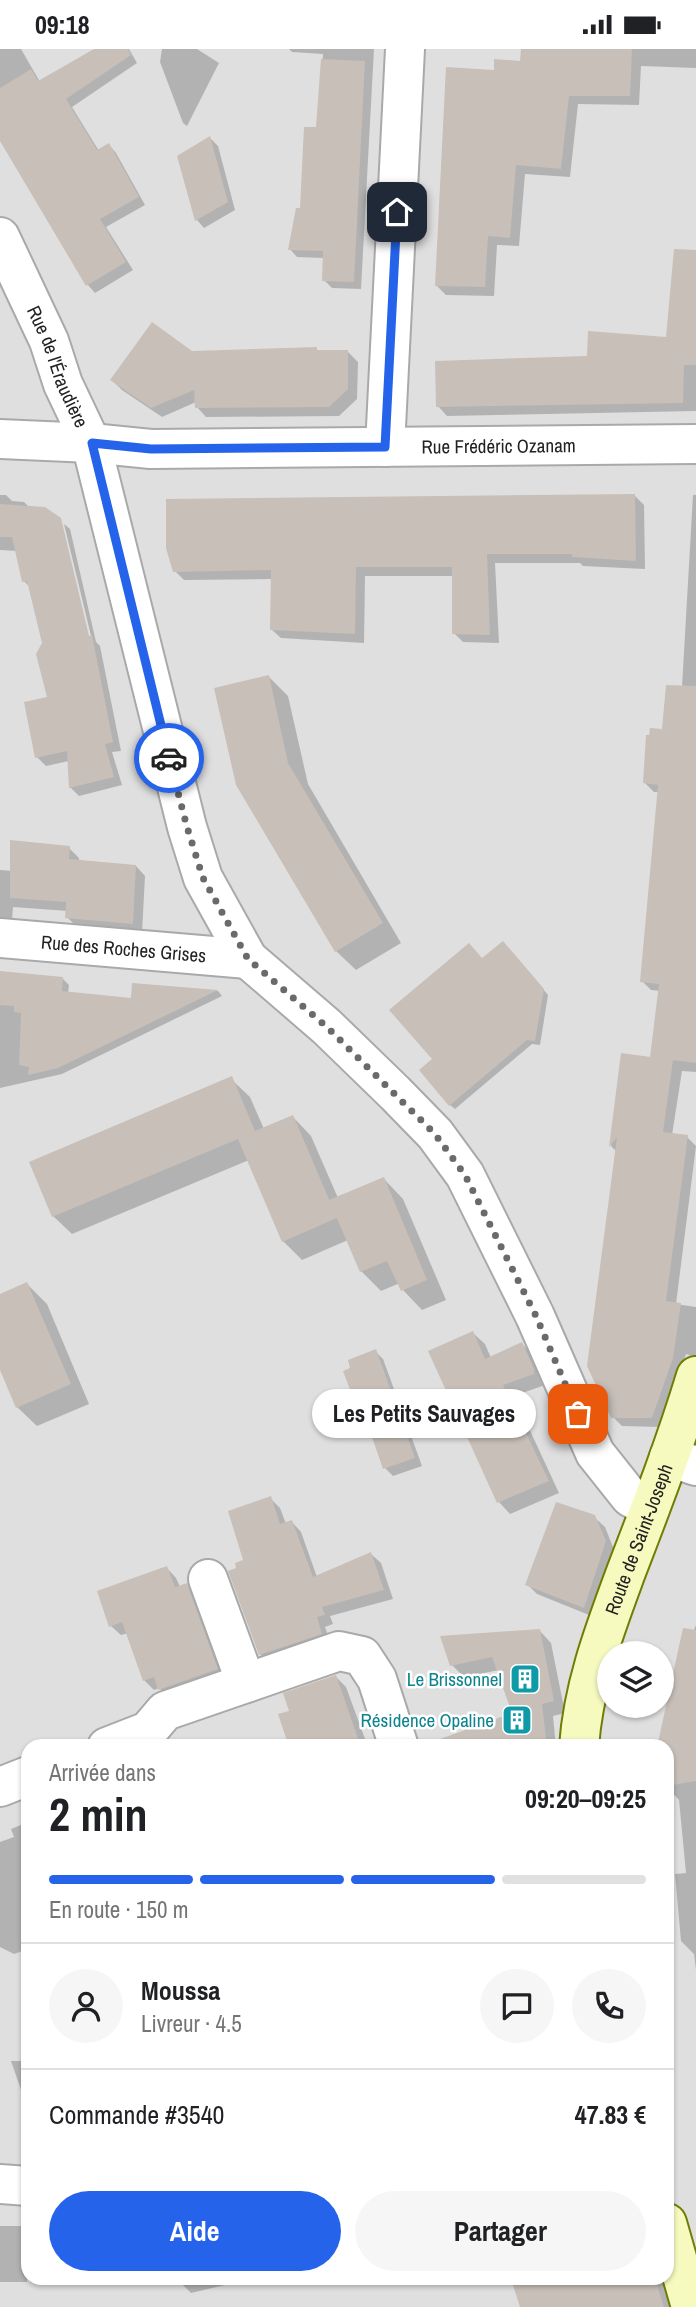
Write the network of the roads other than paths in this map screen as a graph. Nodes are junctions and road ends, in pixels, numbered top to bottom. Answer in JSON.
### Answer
{"nodes":[{"id":1,"x":405,"y":49,"type":"edge"},
{"id":2,"x":0,"y":237,"type":"edge"},
{"id":3,"x":0,"y":439,"type":"edge"},
{"id":4,"x":92,"y":443,"type":"junction"},
{"id":5,"x":696,"y":445,"type":"edge"},
{"id":6,"x":385,"y":447,"type":"junction"},
{"id":7,"x":0,"y":938,"type":"edge"},
{"id":8,"x":248,"y":959,"type":"junction"},
{"id":9,"x":696,"y":1376,"type":"edge"},
{"id":10,"x":682,"y":1462,"type":"edge"},
{"id":11,"x":650,"y":1508,"type":"junction"},
{"id":12,"x":208,"y":1579,"type":"dead end"},
{"id":13,"x":246,"y":1683,"type":"junction"},
{"id":14,"x":128,"y":1739,"type":"edge"},
{"id":15,"x":396,"y":1739,"type":"edge"},
{"id":16,"x":580,"y":1739,"type":"edge"},
{"id":17,"x":21,"y":1779,"type":"edge"},
{"id":18,"x":0,"y":1787,"type":"edge"},
{"id":19,"x":0,"y":2184,"type":"edge"},
{"id":20,"x":21,"y":2186,"type":"edge"},
{"id":21,"x":674,"y":2248,"type":"edge"},
{"id":22,"x":691,"y":2307,"type":"edge"}],
"edges":[{"from":1,"to":6,"type":"street"},
{"from":2,"to":4,"type":"street","name":"Rue de l'Éraudière"},
{"from":3,"to":4,"type":"street","name":"Rue Frédéric Ozanam"},
{"from":4,"to":6,"type":"street","name":"Rue Frédéric Ozanam"},
{"from":4,"to":8,"type":"street","name":"Rue de l'Éraudière"},
{"from":5,"to":6,"type":"street","name":"Rue Frédéric Ozanam"},
{"from":7,"to":8,"type":"street","name":"Rue des Roches Grises"},
{"from":8,"to":11,"type":"street","name":"Rue de l'Éraudière"},
{"from":9,"to":10,"type":"street","name":"Route de Saint-Joseph"},
{"from":10,"to":11,"type":"street","name":"Route de Saint-Joseph"},
{"from":11,"to":16,"type":"street","name":"Route de Saint-Joseph"},
{"from":12,"to":13,"type":"street"},
{"from":13,"to":14,"type":"street"},
{"from":13,"to":15,"type":"street"},
{"from":17,"to":18,"type":"street"},
{"from":19,"to":20,"type":"street"},
{"from":21,"to":22,"type":"street"}]}
